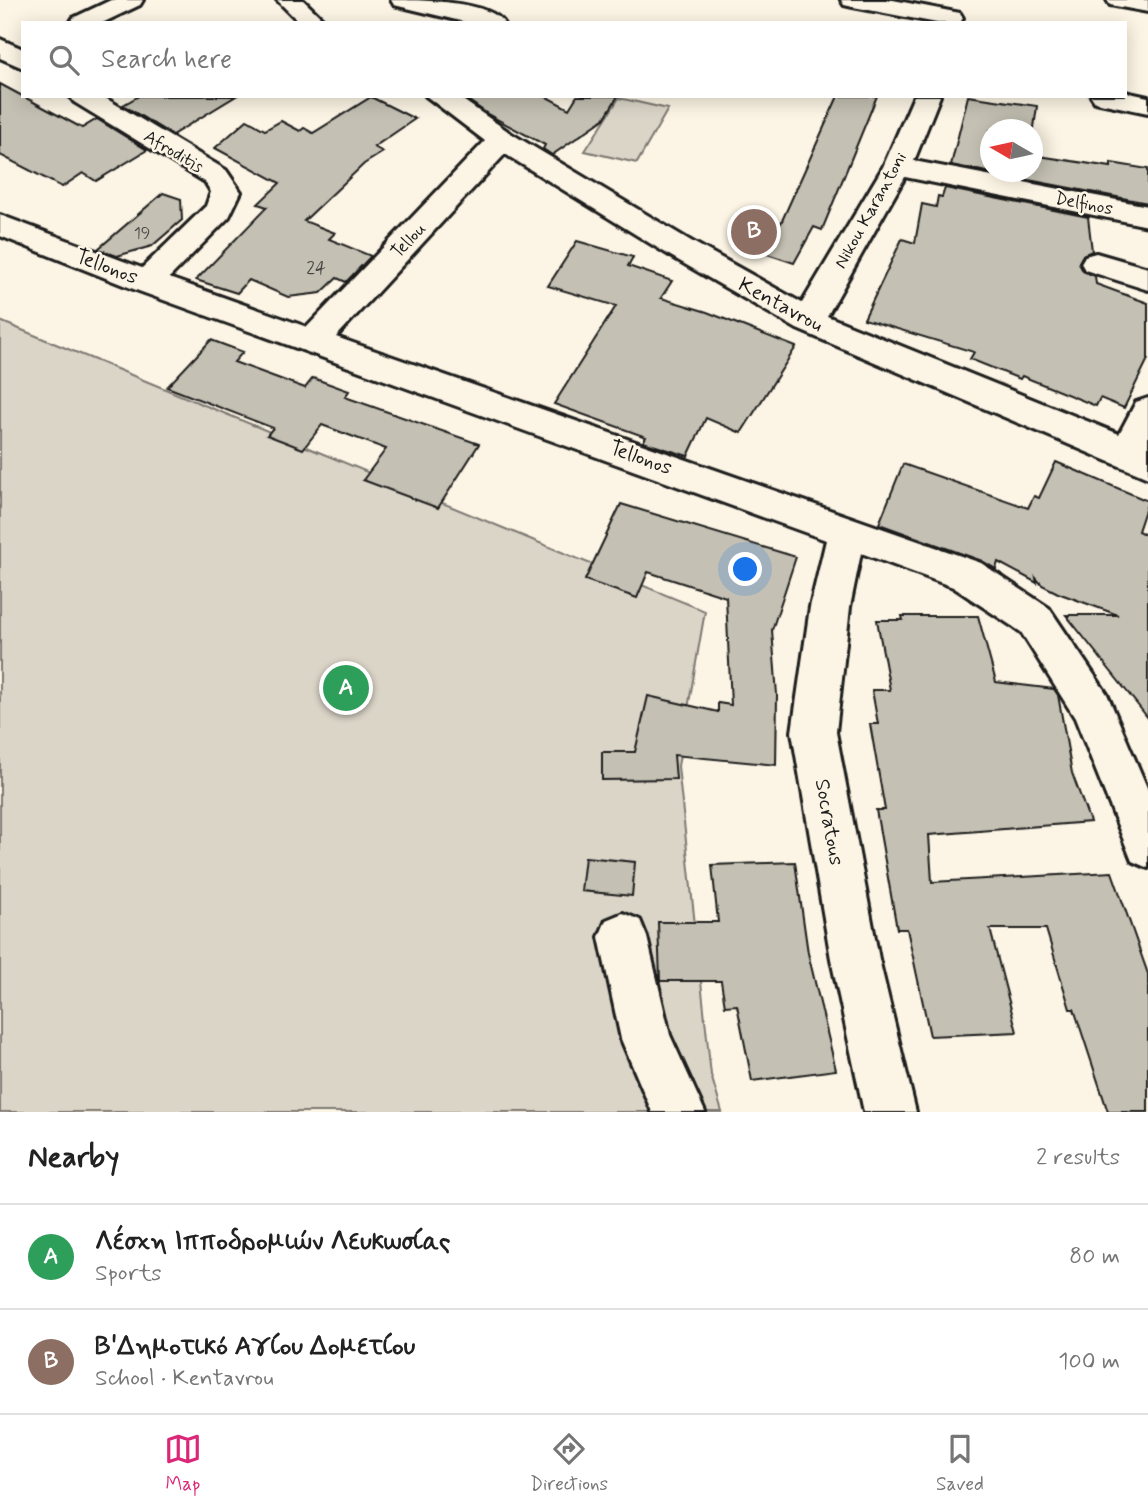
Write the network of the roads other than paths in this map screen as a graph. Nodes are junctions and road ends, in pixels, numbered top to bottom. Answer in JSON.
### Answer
{"nodes":[{"id":1,"x":131,"y":0,"type":"edge"},
{"id":2,"x":403,"y":0,"type":"edge"},
{"id":3,"x":853,"y":0,"type":"edge"},
{"id":4,"x":1119,"y":0,"type":"edge"},
{"id":5,"x":1148,"y":5,"type":"edge"},
{"id":6,"x":952,"y":14,"type":"edge"},
{"id":7,"x":86,"y":21,"type":"edge"},
{"id":8,"x":487,"y":21,"type":"edge"},
{"id":9,"x":86,"y":98,"type":"edge"},
{"id":10,"x":443,"y":98,"type":"edge"},
{"id":11,"x":926,"y":98,"type":"edge"},
{"id":12,"x":1114,"y":98,"type":"edge"},
{"id":13,"x":1148,"y":105,"type":"edge"},
{"id":14,"x":502,"y":140,"type":"junction"},
{"id":15,"x":897,"y":167,"type":"junction"},
{"id":16,"x":1148,"y":216,"type":"edge"},
{"id":17,"x":0,"y":225,"type":"edge"},
{"id":18,"x":1096,"y":263,"type":"dead end"},
{"id":19,"x":1148,"y":279,"type":"edge"},
{"id":20,"x":147,"y":282,"type":"junction"},
{"id":21,"x":808,"y":321,"type":"junction"},
{"id":22,"x":314,"y":340,"type":"junction"},
{"id":23,"x":1148,"y":411,"type":"edge"},
{"id":24,"x":1137,"y":458,"type":"edge"},
{"id":25,"x":847,"y":530,"type":"junction"},
{"id":26,"x":1148,"y":845,"type":"edge"},
{"id":27,"x":624,"y":937,"type":"dead end"},
{"id":28,"x":679,"y":1112,"type":"edge"},
{"id":29,"x":890,"y":1112,"type":"edge"}],
"edges":[{"from":1,"to":7,"type":"street"},
{"from":2,"to":8,"type":"street"},
{"from":3,"to":6,"type":"street"},
{"from":4,"to":5,"type":"street"},
{"from":9,"to":20,"type":"street","name":"Afroditis"},
{"from":10,"to":14,"type":"street","name":"Kentavrou"},
{"from":11,"to":15,"type":"street","name":"Nikou Karantoni"},
{"from":12,"to":13,"type":"street"},
{"from":14,"to":21,"type":"street","name":"Kentavrou"},
{"from":14,"to":22,"type":"street","name":"Tellou"},
{"from":15,"to":16,"type":"street","name":"Delfinos"},
{"from":15,"to":21,"type":"street","name":"Nikou Karantoni"},
{"from":17,"to":20,"type":"street","name":"Tellonos"},
{"from":18,"to":19,"type":"street"},
{"from":20,"to":22,"type":"street","name":"Tellonos"},
{"from":21,"to":24,"type":"street","name":"Kentavrou"},
{"from":22,"to":25,"type":"street","name":"Tellonos"},
{"from":23,"to":24,"type":"street"},
{"from":25,"to":26,"type":"street","name":"Tellonos"},
{"from":25,"to":29,"type":"street","name":"Socratous"},
{"from":27,"to":28,"type":"street"}]}
